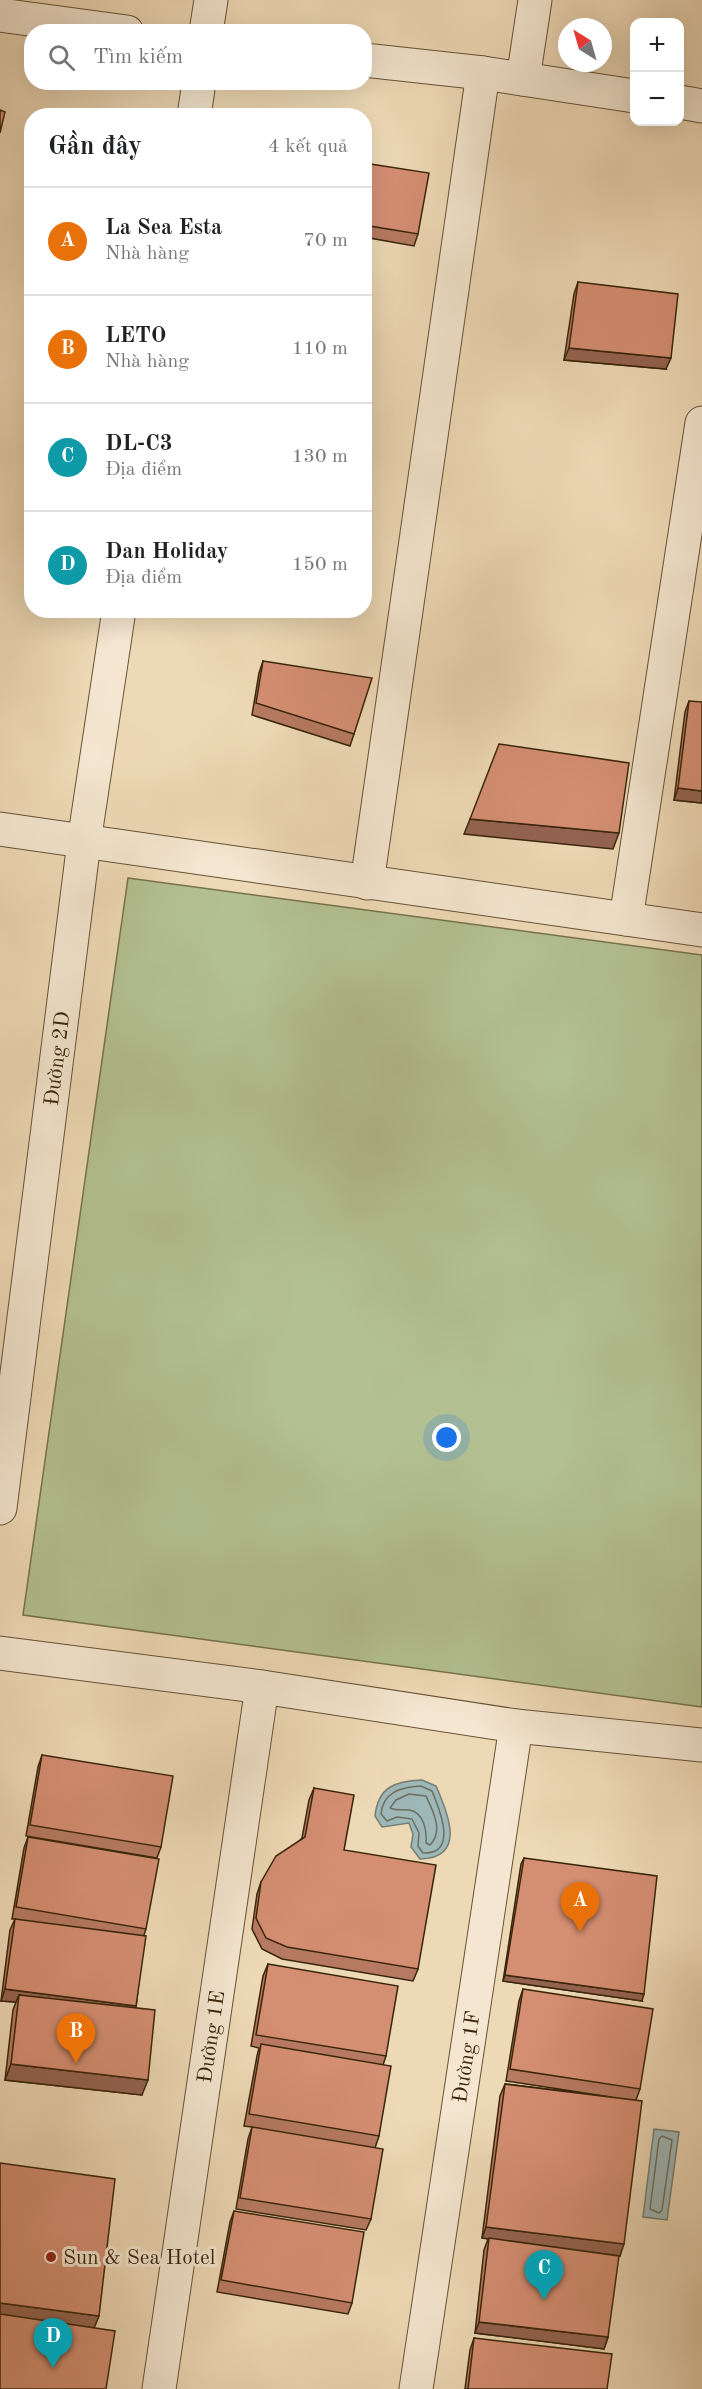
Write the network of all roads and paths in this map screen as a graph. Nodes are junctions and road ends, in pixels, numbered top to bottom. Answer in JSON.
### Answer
{"nodes":[{"id":1,"x":211,"y":0,"type":"edge"},
{"id":2,"x":535,"y":0,"type":"edge"},
{"id":3,"x":0,"y":15,"type":"edge"},
{"id":4,"x":67,"y":24,"type":"edge"},
{"id":5,"x":207,"y":24,"type":"edge"},
{"id":6,"x":372,"y":61,"type":"edge"},
{"id":7,"x":483,"y":74,"type":"junction"},
{"id":8,"x":523,"y":80,"type":"junction"},
{"id":9,"x":198,"y":90,"type":"edge"},
{"id":10,"x":630,"y":95,"type":"edge"},
{"id":11,"x":684,"y":103,"type":"edge"},
{"id":12,"x":702,"y":106,"type":"edge"},
{"id":13,"x":195,"y":108,"type":"edge"},
{"id":14,"x":702,"y":423,"type":"edge"},
{"id":15,"x":118,"y":618,"type":"edge"},
{"id":16,"x":0,"y":829,"type":"edge"},
{"id":17,"x":84,"y":842,"type":"junction"},
{"id":18,"x":367,"y":883,"type":"junction"},
{"id":19,"x":626,"y":919,"type":"junction"},
{"id":20,"x":702,"y":930,"type":"edge"},
{"id":21,"x":0,"y":1508,"type":"edge"},
{"id":22,"x":0,"y":1653,"type":"edge"},
{"id":23,"x":262,"y":1687,"type":"junction"},
{"id":24,"x":516,"y":1726,"type":"junction"},
{"id":25,"x":702,"y":1745,"type":"edge"},
{"id":26,"x":159,"y":2389,"type":"edge"},
{"id":27,"x":416,"y":2389,"type":"edge"}],
"edges":[{"from":1,"to":5,"type":"street"},
{"from":2,"to":8,"type":"street"},
{"from":3,"to":4,"type":"street"},
{"from":6,"to":7,"type":"street"},
{"from":7,"to":8,"type":"street"},
{"from":7,"to":18,"type":"street"},
{"from":8,"to":10,"type":"street"},
{"from":9,"to":13,"type":"street"},
{"from":11,"to":12,"type":"street"},
{"from":14,"to":19,"type":"street"},
{"from":15,"to":17,"type":"street","name":"Đường 2D"},
{"from":16,"to":17,"type":"street"},
{"from":17,"to":18,"type":"street"},
{"from":17,"to":21,"type":"street","name":"Đường 2D"},
{"from":18,"to":19,"type":"street"},
{"from":19,"to":20,"type":"street"},
{"from":22,"to":23,"type":"street"},
{"from":23,"to":24,"type":"street"},
{"from":23,"to":26,"type":"street","name":"Đường 1E"},
{"from":24,"to":25,"type":"street"},
{"from":24,"to":27,"type":"street","name":"Đường 1F"}]}
